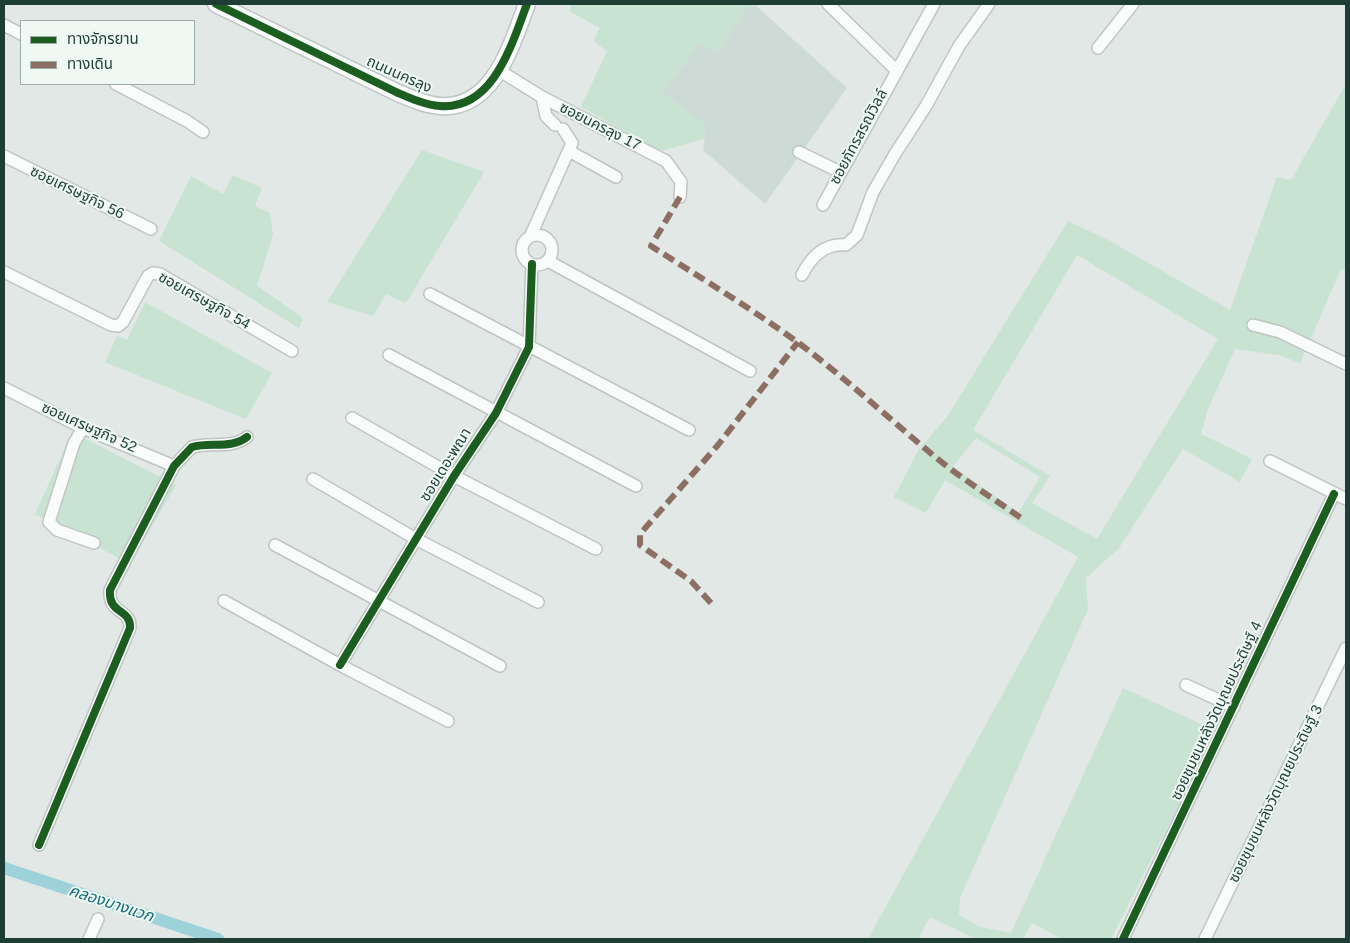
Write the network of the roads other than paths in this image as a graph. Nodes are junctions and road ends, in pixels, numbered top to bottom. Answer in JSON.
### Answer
{"nodes":[{"id":1,"x":216,"y":4,"type":"edge"},
{"id":2,"x":527,"y":4,"type":"edge"},
{"id":3,"x":828,"y":4,"type":"edge"},
{"id":4,"x":934,"y":4,"type":"edge"},
{"id":5,"x":989,"y":4,"type":"edge"},
{"id":6,"x":1133,"y":4,"type":"edge"},
{"id":7,"x":4,"y":25,"type":"edge"},
{"id":8,"x":20,"y":33,"type":"edge"},
{"id":9,"x":1098,"y":48,"type":"dead end"},
{"id":10,"x":896,"y":70,"type":"junction"},
{"id":11,"x":500,"y":71,"type":"junction"},
{"id":12,"x":118,"y":85,"type":"edge"},
{"id":13,"x":542,"y":97,"type":"junction"},
{"id":14,"x":203,"y":132,"type":"dead end"},
{"id":15,"x":569,"y":151,"type":"junction"},
{"id":16,"x":799,"y":152,"type":"dead end"},
{"id":17,"x":4,"y":156,"type":"edge"},
{"id":18,"x":840,"y":172,"type":"junction"},
{"id":19,"x":616,"y":177,"type":"dead end"},
{"id":20,"x":680,"y":197,"type":"dead end"},
{"id":21,"x":823,"y":205,"type":"dead end"},
{"id":22,"x":151,"y":229,"type":"dead end"},
{"id":23,"x":530,"y":236,"type":"junction"},
{"id":24,"x":548,"y":261,"type":"junction"},
{"id":25,"x":532,"y":264,"type":"junction"},
{"id":26,"x":4,"y":272,"type":"edge"},
{"id":27,"x":802,"y":275,"type":"dead end"},
{"id":28,"x":430,"y":294,"type":"dead end"},
{"id":29,"x":1253,"y":325,"type":"dead end"},
{"id":30,"x":529,"y":347,"type":"junction"},
{"id":31,"x":292,"y":351,"type":"dead end"},
{"id":32,"x":388,"y":355,"type":"dead end"},
{"id":33,"x":1346,"y":364,"type":"edge"},
{"id":34,"x":750,"y":371,"type":"dead end"},
{"id":35,"x":4,"y":388,"type":"edge"},
{"id":36,"x":496,"y":413,"type":"junction"},
{"id":37,"x":352,"y":418,"type":"dead end"},
{"id":38,"x":83,"y":428,"type":"junction"},
{"id":39,"x":689,"y":430,"type":"dead end"},
{"id":40,"x":247,"y":438,"type":"dead end"},
{"id":41,"x":1270,"y":461,"type":"dead end"},
{"id":42,"x":174,"y":466,"type":"junction"},
{"id":43,"x":454,"y":476,"type":"junction"},
{"id":44,"x":313,"y":479,"type":"dead end"},
{"id":45,"x":636,"y":486,"type":"dead end"},
{"id":46,"x":1334,"y":494,"type":"junction"},
{"id":47,"x":1346,"y":499,"type":"edge"},
{"id":48,"x":416,"y":540,"type":"junction"},
{"id":49,"x":94,"y":543,"type":"dead end"},
{"id":50,"x":275,"y":545,"type":"dead end"},
{"id":51,"x":596,"y":549,"type":"dead end"},
{"id":52,"x":224,"y":601,"type":"dead end"},
{"id":53,"x":378,"y":601,"type":"junction"},
{"id":54,"x":538,"y":602,"type":"dead end"},
{"id":55,"x":1346,"y":648,"type":"edge"},
{"id":56,"x":340,"y":665,"type":"junction"},
{"id":57,"x":500,"y":666,"type":"dead end"},
{"id":58,"x":1186,"y":685,"type":"dead end"},
{"id":59,"x":1234,"y":707,"type":"junction"},
{"id":60,"x":448,"y":721,"type":"dead end"},
{"id":61,"x":39,"y":845,"type":"dead end"},
{"id":62,"x":98,"y":918,"type":"dead end"},
{"id":63,"x":89,"y":939,"type":"edge"},
{"id":64,"x":1123,"y":939,"type":"edge"},
{"id":65,"x":1206,"y":939,"type":"edge"}],
"edges":[{"from":1,"to":11,"type":"street","name":"ถนนนครลุง"},
{"from":2,"to":11,"type":"street","name":"ถนนนครลุง"},
{"from":3,"to":10,"type":"street"},
{"from":4,"to":10,"type":"street","name":"ซอยภัทรสรณ์วิลล์"},
{"from":5,"to":27,"type":"street"},
{"from":6,"to":9,"type":"street"},
{"from":7,"to":8,"type":"street"},
{"from":10,"to":18,"type":"street","name":"ซอยภัทรสรณ์วิลล์"},
{"from":11,"to":13,"type":"street","name":"ซอยนครลุง 17"},
{"from":12,"to":14,"type":"street"},
{"from":13,"to":15,"type":"street"},
{"from":13,"to":20,"type":"street","name":"ซอยนครลุง 17"},
{"from":15,"to":19,"type":"street"},
{"from":15,"to":23,"type":"street","name":"ซอยเดอะพณา"},
{"from":16,"to":18,"type":"street"},
{"from":17,"to":22,"type":"street","name":"ซอยเศรษฐกิจ 56"},
{"from":18,"to":21,"type":"street","name":"ซอยภัทรสรณ์วิลล์"},
{"from":23,"to":24,"type":"street"},
{"from":23,"to":25,"type":"street","name":"ซอยเดอะพณา"},
{"from":24,"to":25,"type":"street"},
{"from":24,"to":34,"type":"street"},
{"from":25,"to":30,"type":"street","name":"ซอยเดอะพณา"},
{"from":26,"to":31,"type":"street","name":"ซอยเศรษฐกิจ 54"},
{"from":28,"to":30,"type":"street"},
{"from":29,"to":33,"type":"street"},
{"from":30,"to":36,"type":"street","name":"ซอยเดอะพณา"},
{"from":30,"to":39,"type":"street"},
{"from":32,"to":36,"type":"street"},
{"from":35,"to":38,"type":"street","name":"ซอยเศรษฐกิจ 52"},
{"from":36,"to":43,"type":"street","name":"ซอยเดอะพณา"},
{"from":36,"to":45,"type":"street"},
{"from":37,"to":43,"type":"street"},
{"from":38,"to":42,"type":"street","name":"ซอยเศรษฐกิจ 52"},
{"from":38,"to":49,"type":"street"},
{"from":40,"to":42,"type":"street"},
{"from":41,"to":46,"type":"street"},
{"from":42,"to":61,"type":"street"},
{"from":43,"to":48,"type":"street","name":"ซอยเดอะพณา"},
{"from":43,"to":51,"type":"street"},
{"from":44,"to":48,"type":"street"},
{"from":46,"to":47,"type":"street"},
{"from":46,"to":59,"type":"street","name":"ซอยชุมชนหลังวัดบุณยประดิษฐ์ 4"},
{"from":48,"to":53,"type":"street","name":"ซอยเดอะพณา"},
{"from":48,"to":54,"type":"street"},
{"from":50,"to":53,"type":"street"},
{"from":52,"to":56,"type":"street"},
{"from":53,"to":56,"type":"street","name":"ซอยเดอะพณา"},
{"from":53,"to":57,"type":"street"},
{"from":55,"to":65,"type":"street","name":"ซอยชุมชนหลังวัดบุณยประดิษฐ์ 3"},
{"from":56,"to":60,"type":"street"},
{"from":58,"to":59,"type":"street"},
{"from":59,"to":64,"type":"street","name":"ซอยชุมชนหลังวัดบุณยประดิษฐ์ 4"},
{"from":62,"to":63,"type":"street"}]}
